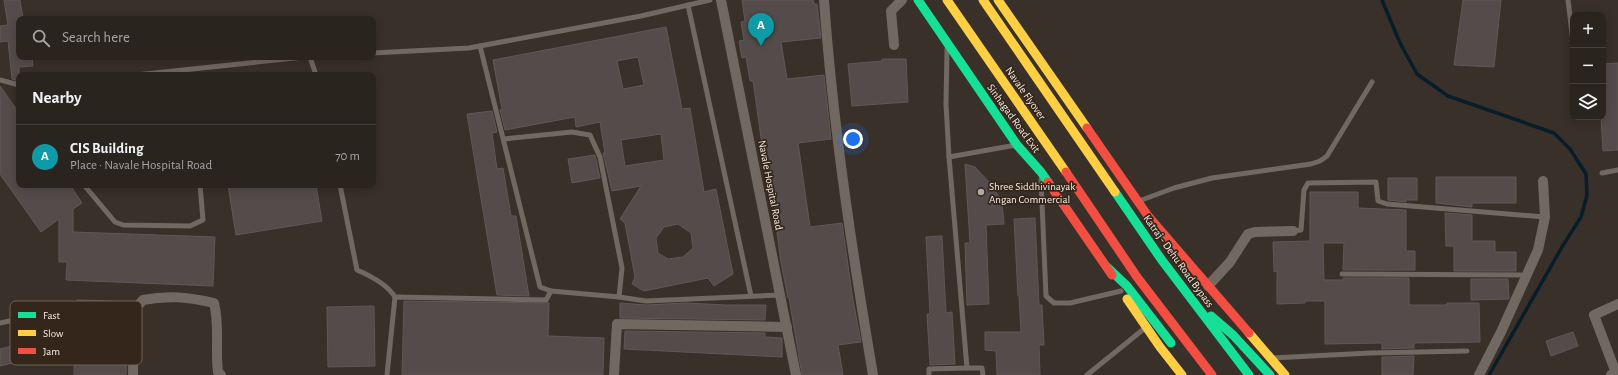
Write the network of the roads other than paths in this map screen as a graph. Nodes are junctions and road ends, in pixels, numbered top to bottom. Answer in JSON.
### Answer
{"nodes":[{"id":1,"x":710,"y":0,"type":"edge"},
{"id":2,"x":721,"y":0,"type":"edge"},
{"id":3,"x":824,"y":0,"type":"edge"},
{"id":4,"x":902,"y":0,"type":"edge"},
{"id":5,"x":918,"y":0,"type":"edge"},
{"id":6,"x":947,"y":0,"type":"edge"},
{"id":7,"x":983,"y":0,"type":"edge"},
{"id":8,"x":998,"y":0,"type":"edge"},
{"id":9,"x":1568,"y":0,"type":"edge"},
{"id":10,"x":688,"y":5,"type":"junction"},
{"id":11,"x":1570,"y":17,"type":"edge"},
{"id":12,"x":948,"y":44,"type":"junction"},
{"id":13,"x":894,"y":45,"type":"dead end"},
{"id":14,"x":480,"y":46,"type":"junction"},
{"id":15,"x":376,"y":53,"type":"edge"},
{"id":16,"x":276,"y":60,"type":"edge"},
{"id":17,"x":311,"y":60,"type":"edge"},
{"id":18,"x":191,"y":69,"type":"junction"},
{"id":19,"x":164,"y":72,"type":"edge"},
{"id":20,"x":192,"y":72,"type":"edge"},
{"id":21,"x":315,"y":72,"type":"edge"},
{"id":22,"x":0,"y":80,"type":"edge"},
{"id":23,"x":1372,"y":82,"type":"dead end"},
{"id":24,"x":16,"y":84,"type":"edge"},
{"id":25,"x":504,"y":139,"type":"junction"},
{"id":26,"x":1017,"y":145,"type":"junction"},
{"id":27,"x":949,"y":157,"type":"junction"},
{"id":28,"x":1093,"y":158,"type":"joint"},
{"id":29,"x":1618,"y":170,"type":"edge"},
{"id":30,"x":1041,"y":172,"type":"junction"},
{"id":31,"x":1602,"y":172,"type":"dead end"},
{"id":32,"x":1543,"y":181,"type":"dead end"},
{"id":33,"x":87,"y":188,"type":"edge"},
{"id":34,"x":200,"y":188,"type":"edge"},
{"id":35,"x":341,"y":188,"type":"edge"},
{"id":36,"x":1138,"y":201,"type":"junction"},
{"id":37,"x":1545,"y":217,"type":"junction"},
{"id":38,"x":1293,"y":230,"type":"joint"},
{"id":39,"x":1107,"y":267,"type":"junction"},
{"id":40,"x":1342,"y":274,"type":"dead end"},
{"id":41,"x":1527,"y":275,"type":"junction"},
{"id":42,"x":1208,"y":286,"type":"junction"},
{"id":43,"x":551,"y":291,"type":"junction"},
{"id":44,"x":1121,"y":291,"type":"junction"},
{"id":45,"x":780,"y":295,"type":"junction"},
{"id":46,"x":751,"y":296,"type":"junction"},
{"id":47,"x":395,"y":297,"type":"junction"},
{"id":48,"x":619,"y":297,"type":"junction"},
{"id":49,"x":1192,"y":300,"type":"junction"},
{"id":50,"x":142,"y":301,"type":"edge"},
{"id":51,"x":1618,"y":304,"type":"edge"},
{"id":52,"x":10,"y":321,"type":"edge"},
{"id":53,"x":0,"y":323,"type":"edge"},
{"id":54,"x":787,"y":327,"type":"junction"},
{"id":55,"x":1146,"y":328,"type":"junction"},
{"id":56,"x":1179,"y":351,"type":"dead end"},
{"id":57,"x":1468,"y":351,"type":"dead end"},
{"id":58,"x":1274,"y":361,"type":"junction"},
{"id":59,"x":133,"y":365,"type":"edge"},
{"id":60,"x":967,"y":368,"type":"junction"},
{"id":61,"x":1269,"y":374,"type":"edge"},
{"id":62,"x":133,"y":375,"type":"edge"},
{"id":63,"x":221,"y":375,"type":"edge"},
{"id":64,"x":387,"y":375,"type":"edge"},
{"id":65,"x":614,"y":375,"type":"edge"},
{"id":66,"x":796,"y":375,"type":"edge"},
{"id":67,"x":873,"y":375,"type":"edge"},
{"id":68,"x":930,"y":375,"type":"edge"},
{"id":69,"x":982,"y":375,"type":"edge"},
{"id":70,"x":1087,"y":375,"type":"edge"},
{"id":71,"x":1182,"y":375,"type":"edge"},
{"id":72,"x":1212,"y":375,"type":"edge"},
{"id":73,"x":1249,"y":375,"type":"edge"},
{"id":74,"x":1285,"y":375,"type":"edge"},
{"id":75,"x":1479,"y":375,"type":"edge"},
{"id":76,"x":1611,"y":375,"type":"edge"}],
"edges":[{"from":1,"to":10,"type":"lane"},
{"from":2,"to":45,"type":"street","name":"Navale Hospital Road"},
{"from":3,"to":67,"type":"street"},
{"from":4,"to":13,"type":"street"},
{"from":5,"to":12,"type":"main road","name":"Sinhagad Road Exit"},
{"from":6,"to":72,"type":"main road","name":"Navale Flyover"},
{"from":7,"to":28,"type":"main road","name":"Navale Flyover"},
{"from":8,"to":36,"type":"main road"},
{"from":9,"to":11,"type":"lane"},
{"from":10,"to":14,"type":"lane"},
{"from":10,"to":46,"type":"lane"},
{"from":12,"to":26,"type":"main road","name":"Sinhagad Road Exit"},
{"from":12,"to":27,"type":"lane"},
{"from":14,"to":15,"type":"lane"},
{"from":14,"to":25,"type":"lane"},
{"from":16,"to":18,"type":"lane"},
{"from":17,"to":21,"type":"lane"},
{"from":18,"to":19,"type":"lane"},
{"from":18,"to":20,"type":"lane"},
{"from":22,"to":24,"type":"lane"},
{"from":23,"to":36,"type":"lane"},
{"from":25,"to":43,"type":"lane"},
{"from":25,"to":48,"type":"lane"},
{"from":26,"to":27,"type":"lane"},
{"from":26,"to":30,"type":"main road","name":"Sinhagad Road Exit"},
{"from":27,"to":60,"type":"lane"},
{"from":28,"to":49,"type":"main road","name":"Katraj - Dehu Road Bypass"},
{"from":29,"to":31,"type":"lane"},
{"from":30,"to":39,"type":"main road","name":"Sinhagad Road Exit"},
{"from":30,"to":44,"type":"lane"},
{"from":32,"to":37,"type":"street"},
{"from":33,"to":34,"type":"lane"},
{"from":35,"to":47,"type":"lane"},
{"from":36,"to":42,"type":"main road"},
{"from":37,"to":38,"type":"lane"},
{"from":37,"to":41,"type":"street"},
{"from":38,"to":42,"type":"street"},
{"from":39,"to":44,"type":"main road"},
{"from":39,"to":56,"type":"main road"},
{"from":40,"to":41,"type":"lane"},
{"from":41,"to":75,"type":"street"},
{"from":42,"to":58,"type":"main road"},
{"from":43,"to":47,"type":"lane"},
{"from":43,"to":48,"type":"lane"},
{"from":44,"to":55,"type":"main road"},
{"from":45,"to":46,"type":"lane"},
{"from":45,"to":54,"type":"street","name":"Navale Hospital Road"},
{"from":46,"to":48,"type":"lane"},
{"from":47,"to":64,"type":"lane"},
{"from":49,"to":61,"type":"main road"},
{"from":49,"to":73,"type":"main road","name":"Katraj - Dehu Road Bypass"},
{"from":50,"to":63,"type":"street"},
{"from":51,"to":76,"type":"street"},
{"from":52,"to":53,"type":"lane"},
{"from":54,"to":65,"type":"street"},
{"from":54,"to":66,"type":"street","name":"Navale Hospital Road"},
{"from":55,"to":70,"type":"lane"},
{"from":55,"to":71,"type":"main road"},
{"from":57,"to":58,"type":"lane"},
{"from":58,"to":61,"type":"main road"},
{"from":58,"to":74,"type":"main road"},
{"from":59,"to":62,"type":"street"},
{"from":60,"to":68,"type":"lane"},
{"from":60,"to":69,"type":"lane"}]}
